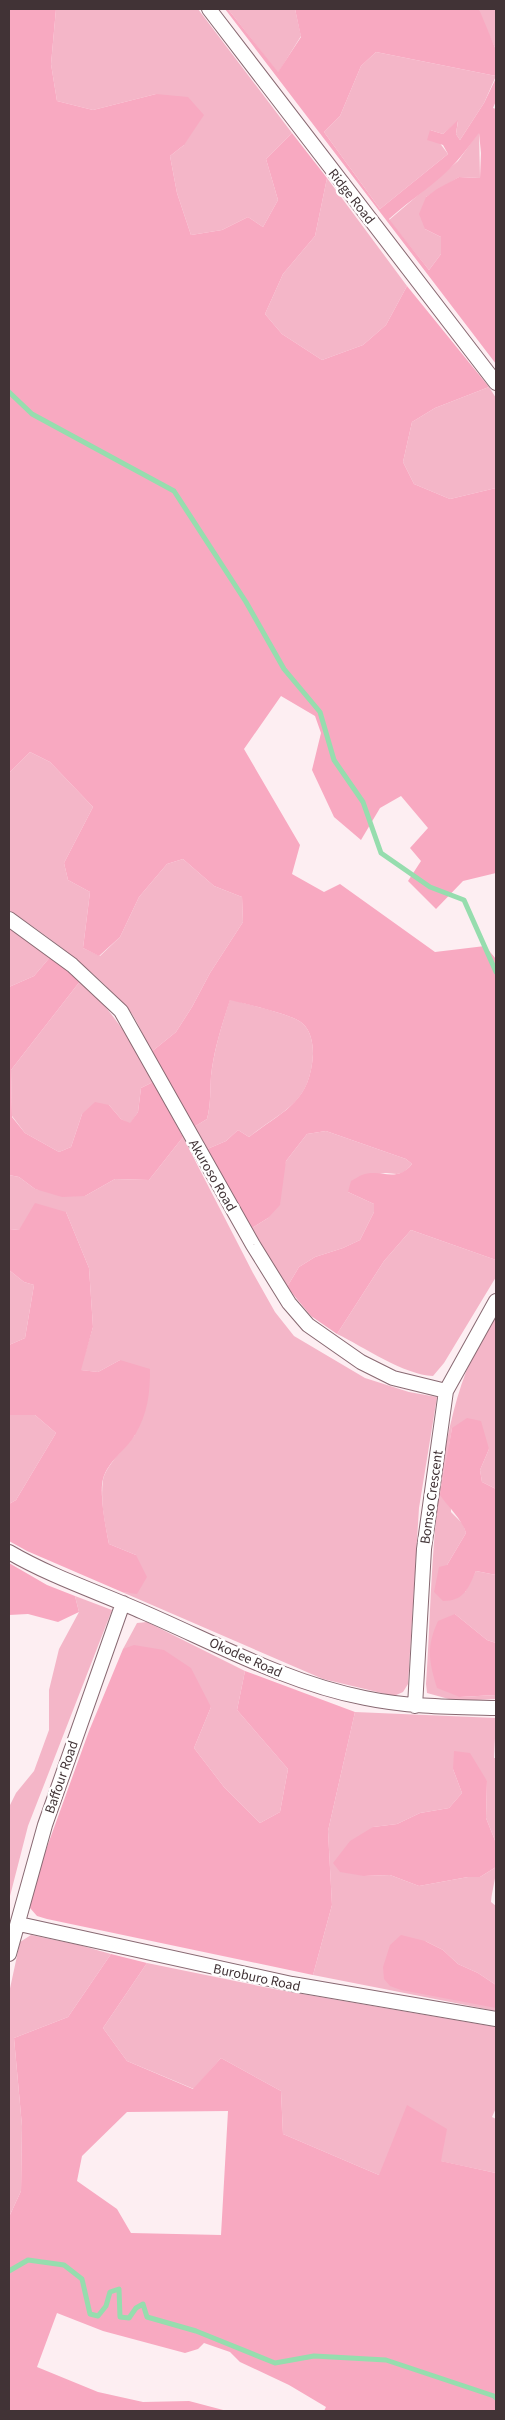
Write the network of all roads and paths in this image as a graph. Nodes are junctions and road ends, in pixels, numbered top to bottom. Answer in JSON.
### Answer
{"nodes":[{"id":1,"x":209,"y":9,"type":"edge"},
{"id":2,"x":496,"y":383,"type":"edge"},
{"id":3,"x":9,"y":919,"type":"edge"},
{"id":4,"x":496,"y":1302,"type":"edge"},
{"id":5,"x":446,"y":1391,"type":"junction"},
{"id":6,"x":9,"y":1552,"type":"edge"},
{"id":7,"x":123,"y":1603,"type":"junction"},
{"id":8,"x":415,"y":1706,"type":"junction"},
{"id":9,"x":496,"y":1708,"type":"edge"},
{"id":10,"x":19,"y":1924,"type":"junction"},
{"id":11,"x":9,"y":1954,"type":"edge"},
{"id":12,"x":496,"y":2019,"type":"edge"}],
"edges":[{"from":1,"to":2,"type":"street","name":"Ridge Road"},
{"from":3,"to":5,"type":"street","name":"Akuroso Road"},
{"from":4,"to":5,"type":"street","name":"Bomso Crescent"},
{"from":5,"to":8,"type":"street","name":"Bomso Crescent"},
{"from":6,"to":7,"type":"street","name":"Okodee Road"},
{"from":7,"to":8,"type":"street","name":"Okodee Road"},
{"from":7,"to":10,"type":"street","name":"Baffour Road"},
{"from":8,"to":9,"type":"street","name":"Okodee Road"},
{"from":10,"to":11,"type":"street","name":"Baffour Road"},
{"from":10,"to":12,"type":"street","name":"Buroburo Road"}]}
